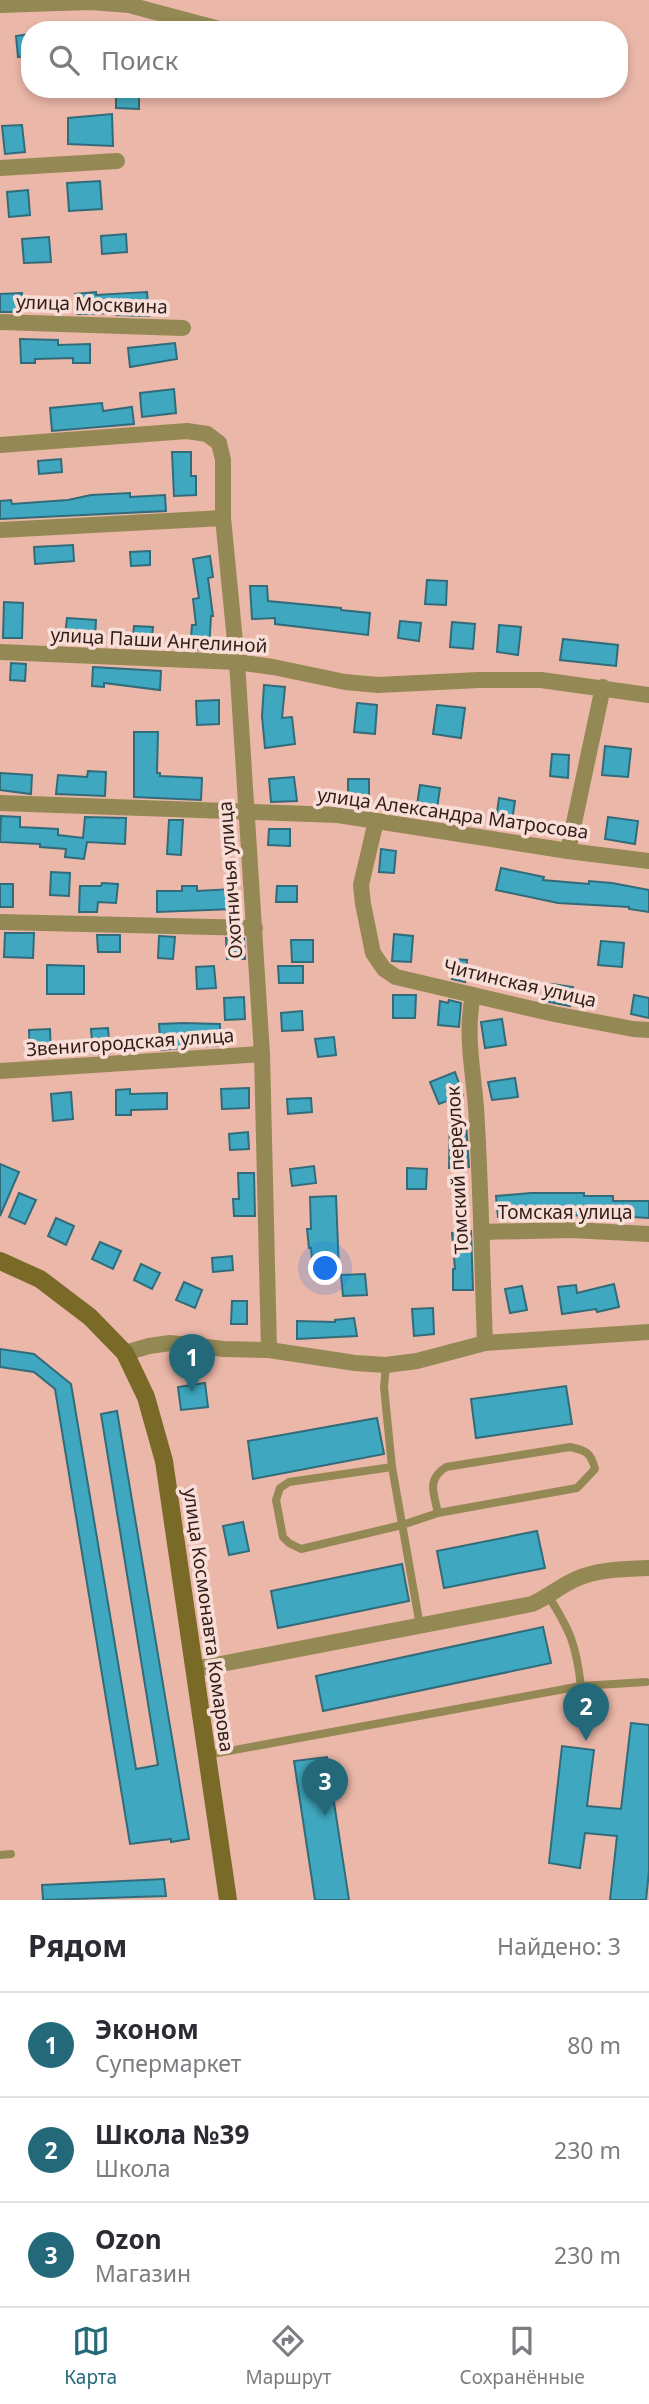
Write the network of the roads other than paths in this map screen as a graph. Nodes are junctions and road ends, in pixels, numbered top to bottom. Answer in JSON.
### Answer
{"nodes":[{"id":1,"x":0,"y":5,"type":"edge"},
{"id":2,"x":189,"y":21,"type":"edge"},
{"id":3,"x":117,"y":161,"type":"dead end"},
{"id":4,"x":0,"y":168,"type":"edge"},
{"id":5,"x":0,"y":322,"type":"edge"},
{"id":6,"x":183,"y":328,"type":"dead end"},
{"id":7,"x":0,"y":445,"type":"edge"},
{"id":8,"x":223,"y":519,"type":"junction"},
{"id":9,"x":0,"y":530,"type":"edge"},
{"id":10,"x":0,"y":652,"type":"edge"},
{"id":11,"x":237,"y":662,"type":"junction"},
{"id":12,"x":603,"y":687,"type":"junction"},
{"id":13,"x":649,"y":695,"type":"edge"},
{"id":14,"x":0,"y":803,"type":"edge"},
{"id":15,"x":247,"y":812,"type":"junction"},
{"id":16,"x":376,"y":821,"type":"junction"},
{"id":17,"x":568,"y":851,"type":"junction"},
{"id":18,"x":649,"y":861,"type":"edge"},
{"id":19,"x":0,"y":922,"type":"edge"},
{"id":20,"x":255,"y":928,"type":"junction"},
{"id":21,"x":473,"y":995,"type":"junction"},
{"id":22,"x":649,"y":1030,"type":"edge"},
{"id":23,"x":262,"y":1054,"type":"junction"},
{"id":24,"x":0,"y":1071,"type":"edge"},
{"id":25,"x":481,"y":1232,"type":"junction"},
{"id":26,"x":649,"y":1234,"type":"edge"},
{"id":27,"x":0,"y":1261,"type":"edge"},
{"id":28,"x":649,"y":1332,"type":"edge"},
{"id":29,"x":485,"y":1343,"type":"junction"},
{"id":30,"x":269,"y":1350,"type":"junction"},
{"id":31,"x":125,"y":1353,"type":"junction"},
{"id":32,"x":386,"y":1365,"type":"junction"},
{"id":33,"x":392,"y":1467,"type":"junction"},
{"id":34,"x":438,"y":1513,"type":"junction"},
{"id":35,"x":402,"y":1525,"type":"junction"},
{"id":36,"x":649,"y":1568,"type":"edge"},
{"id":37,"x":548,"y":1597,"type":"junction"},
{"id":38,"x":420,"y":1626,"type":"junction"},
{"id":39,"x":195,"y":1669,"type":"junction"},
{"id":40,"x":646,"y":1682,"type":"dead end"},
{"id":41,"x":581,"y":1686,"type":"junction"},
{"id":42,"x":207,"y":1755,"type":"junction"},
{"id":43,"x":0,"y":1854,"type":"edge"},
{"id":44,"x":11,"y":1854,"type":"dead end"},
{"id":45,"x":228,"y":1900,"type":"edge"}],
"edges":[{"from":1,"to":2,"type":"street"},
{"from":3,"to":4,"type":"street"},
{"from":5,"to":6,"type":"street","name":"улица Москвина"},
{"from":7,"to":8,"type":"street","name":"Охотничья улица"},
{"from":8,"to":9,"type":"street"},
{"from":8,"to":11,"type":"street","name":"Охотничья улица"},
{"from":10,"to":11,"type":"street","name":"улица Паши Ангелиной"},
{"from":11,"to":12,"type":"street","name":"улица Паши Ангелиной"},
{"from":11,"to":15,"type":"street","name":"Охотничья улица"},
{"from":12,"to":13,"type":"street","name":"улица Паши Ангелиной"},
{"from":12,"to":17,"type":"street"},
{"from":14,"to":15,"type":"street","name":"улица Александра Матросова"},
{"from":15,"to":16,"type":"street","name":"улица Александра Матросова"},
{"from":15,"to":20,"type":"street","name":"Охотничья улица"},
{"from":16,"to":17,"type":"street","name":"улица Александра Матросова"},
{"from":16,"to":21,"type":"street","name":"Читинская улица"},
{"from":17,"to":18,"type":"street","name":"улица Александра Матросова"},
{"from":19,"to":20,"type":"street"},
{"from":20,"to":23,"type":"street","name":"Охотничья улица"},
{"from":21,"to":22,"type":"street","name":"Читинская улица"},
{"from":21,"to":25,"type":"street","name":"Томский переулок"},
{"from":23,"to":24,"type":"street","name":"Звенигородская улица"},
{"from":23,"to":30,"type":"street","name":"Охотничья улица"},
{"from":25,"to":26,"type":"street","name":"Томская улица"},
{"from":25,"to":29,"type":"street","name":"Томский переулок"},
{"from":27,"to":31,"type":"main road","name":"улица Космонавта Комарова"},
{"from":28,"to":29,"type":"street"},
{"from":29,"to":32,"type":"street"},
{"from":30,"to":31,"type":"street"},
{"from":30,"to":32,"type":"street"},
{"from":31,"to":39,"type":"main road","name":"улица Космонавта Комарова"},
{"from":32,"to":33,"type":"lane"},
{"from":33,"to":35,"type":"lane"},
{"from":33,"to":35,"type":"lane"},
{"from":34,"to":34,"type":"lane"},
{"from":34,"to":35,"type":"lane"},
{"from":35,"to":38,"type":"lane"},
{"from":36,"to":37,"type":"street"},
{"from":37,"to":38,"type":"street"},
{"from":37,"to":41,"type":"lane"},
{"from":38,"to":39,"type":"street"},
{"from":39,"to":42,"type":"main road","name":"улица Космонавта Комарова"},
{"from":40,"to":41,"type":"lane"},
{"from":41,"to":42,"type":"lane"},
{"from":42,"to":45,"type":"main road","name":"улица Космонавта Комарова"},
{"from":43,"to":44,"type":"lane"}]}
